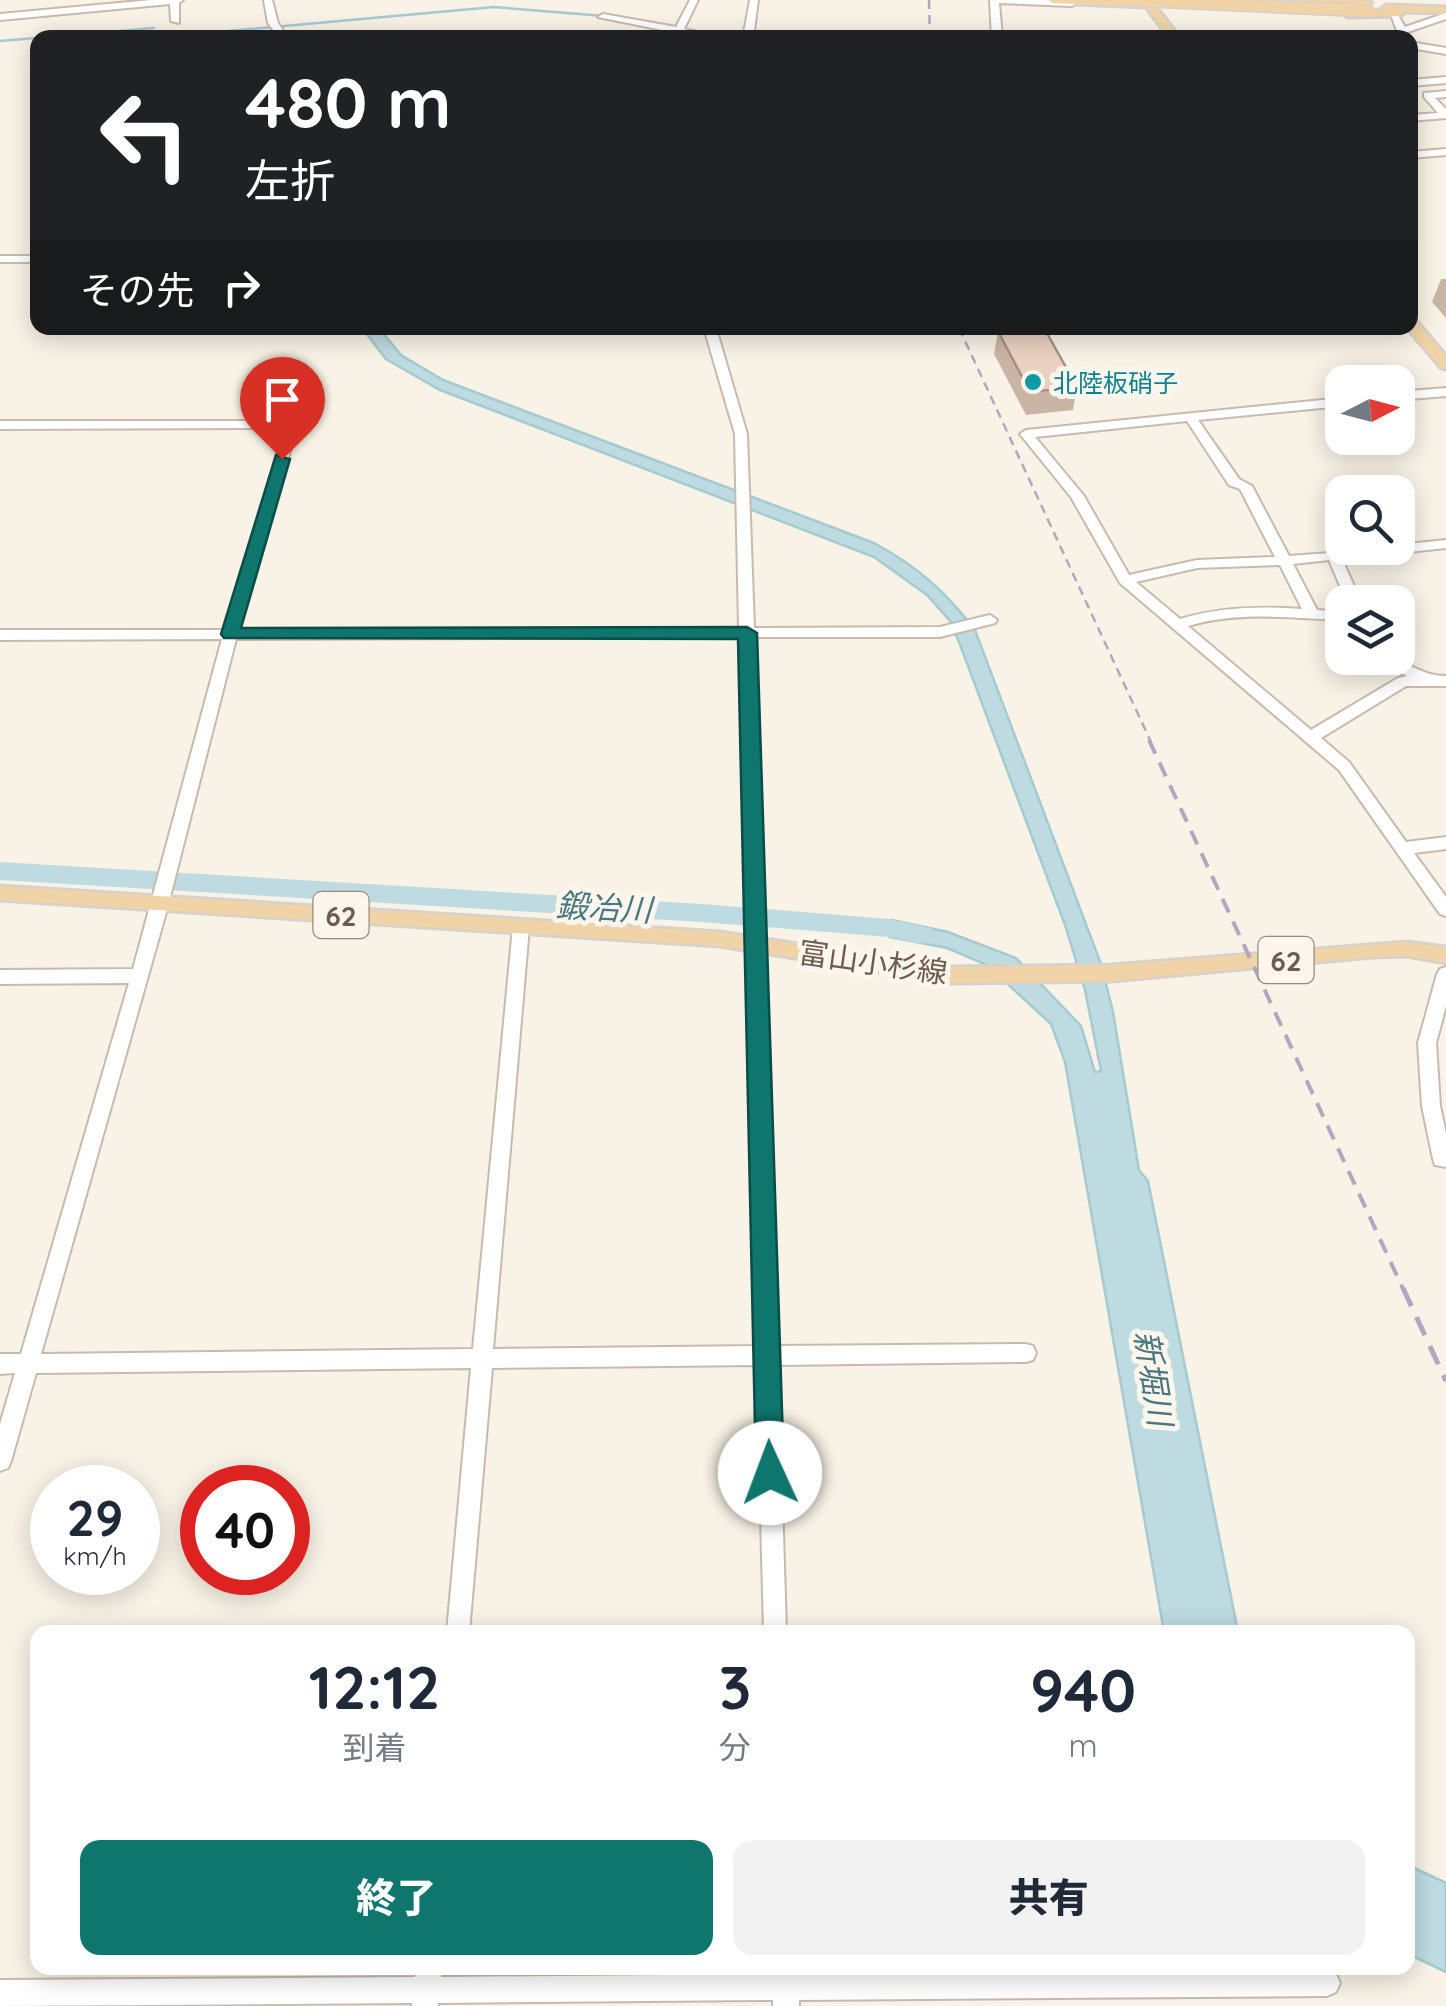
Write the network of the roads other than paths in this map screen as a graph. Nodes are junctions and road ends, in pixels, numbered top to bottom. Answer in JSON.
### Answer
{"nodes":[{"id":1,"x":176,"y":0,"type":"edge"},
{"id":2,"x":268,"y":0,"type":"edge"},
{"id":3,"x":694,"y":0,"type":"edge"},
{"id":4,"x":754,"y":0,"type":"edge"},
{"id":5,"x":996,"y":0,"type":"edge"},
{"id":6,"x":1053,"y":0,"type":"edge"},
{"id":7,"x":1125,"y":0,"type":"edge"},
{"id":8,"x":1220,"y":0,"type":"edge"},
{"id":9,"x":1294,"y":0,"type":"edge"},
{"id":10,"x":1091,"y":2,"type":"edge"},
{"id":11,"x":1147,"y":2,"type":"edge"},
{"id":12,"x":1112,"y":3,"type":"junction"},
{"id":13,"x":1322,"y":4,"type":"edge"},
{"id":14,"x":1394,"y":8,"type":"edge"},
{"id":15,"x":1368,"y":9,"type":"junction"},
{"id":16,"x":1446,"y":13,"type":"edge"},
{"id":17,"x":603,"y":16,"type":"dead end"},
{"id":18,"x":0,"y":17,"type":"edge"},
{"id":19,"x":176,"y":22,"type":"dead end"},
{"id":20,"x":278,"y":30,"type":"edge"},
{"id":21,"x":678,"y":30,"type":"joint"},
{"id":22,"x":749,"y":30,"type":"edge"},
{"id":23,"x":996,"y":30,"type":"edge"},
{"id":24,"x":1169,"y":30,"type":"edge"},
{"id":25,"x":1330,"y":30,"type":"edge"},
{"id":26,"x":1404,"y":30,"type":"edge"},
{"id":27,"x":1418,"y":46,"type":"edge"},
{"id":28,"x":1446,"y":51,"type":"edge"},
{"id":29,"x":1446,"y":80,"type":"edge"},
{"id":30,"x":1418,"y":82,"type":"edge"},
{"id":31,"x":1446,"y":94,"type":"edge"},
{"id":32,"x":1418,"y":116,"type":"edge"},
{"id":33,"x":1446,"y":152,"type":"edge"},
{"id":34,"x":1418,"y":154,"type":"edge"},
{"id":35,"x":0,"y":259,"type":"edge"},
{"id":36,"x":30,"y":259,"type":"edge"},
{"id":37,"x":1418,"y":332,"type":"edge"},
{"id":38,"x":712,"y":335,"type":"edge"},
{"id":39,"x":1446,"y":365,"type":"edge"},
{"id":40,"x":1446,"y":392,"type":"edge"},
{"id":41,"x":1415,"y":395,"type":"edge"},
{"id":42,"x":1325,"y":404,"type":"edge"},
{"id":43,"x":1190,"y":417,"type":"junction"},
{"id":44,"x":0,"y":425,"type":"edge"},
{"id":45,"x":1446,"y":544,"type":"edge"},
{"id":46,"x":1415,"y":547,"type":"edge"},
{"id":47,"x":1325,"y":557,"type":"edge"},
{"id":48,"x":1283,"y":561,"type":"junction"},
{"id":49,"x":1125,"y":580,"type":"junction"},
{"id":50,"x":1312,"y":614,"type":"junction"},
{"id":51,"x":1325,"y":615,"type":"edge"},
{"id":52,"x":982,"y":622,"type":"dead end"},
{"id":53,"x":1176,"y":624,"type":"junction"},
{"id":54,"x":747,"y":633,"type":"junction"},
{"id":55,"x":0,"y":634,"type":"edge"},
{"id":56,"x":230,"y":634,"type":"junction"},
{"id":57,"x":1415,"y":674,"type":"edge"},
{"id":58,"x":1425,"y":679,"type":"junction"},
{"id":59,"x":1446,"y":681,"type":"edge"},
{"id":60,"x":1446,"y":692,"type":"edge"},
{"id":61,"x":1312,"y":736,"type":"junction"},
{"id":62,"x":1446,"y":843,"type":"edge"},
{"id":63,"x":1404,"y":848,"type":"junction"},
{"id":64,"x":0,"y":893,"type":"edge"},
{"id":65,"x":161,"y":900,"type":"junction"},
{"id":66,"x":1446,"y":910,"type":"edge"},
{"id":67,"x":521,"y":927,"type":"junction"},
{"id":68,"x":756,"y":938,"type":"junction"},
{"id":69,"x":1446,"y":955,"type":"edge"},
{"id":70,"x":1446,"y":974,"type":"edge"},
{"id":71,"x":138,"y":976,"type":"junction"},
{"id":72,"x":0,"y":977,"type":"edge"},
{"id":73,"x":1446,"y":1159,"type":"edge"},
{"id":74,"x":1026,"y":1352,"type":"dead end"},
{"id":75,"x":766,"y":1353,"type":"junction"},
{"id":76,"x":482,"y":1360,"type":"junction"},
{"id":77,"x":0,"y":1364,"type":"edge"},
{"id":78,"x":27,"y":1364,"type":"junction"},
{"id":79,"x":0,"y":1461,"type":"edge"},
{"id":80,"x":459,"y":1625,"type":"edge"},
{"id":81,"x":774,"y":1625,"type":"edge"},
{"id":82,"x":1327,"y":1983,"type":"dead end"},
{"id":83,"x":786,"y":1987,"type":"edge"},
{"id":84,"x":427,"y":1988,"type":"edge"},
{"id":85,"x":0,"y":1994,"type":"edge"}],
"edges":[{"from":1,"to":18,"type":"street"},
{"from":1,"to":19,"type":"street"},
{"from":2,"to":20,"type":"street"},
{"from":3,"to":21,"type":"street"},
{"from":4,"to":22,"type":"street"},
{"from":5,"to":12,"type":"street"},
{"from":5,"to":23,"type":"street"},
{"from":6,"to":10,"type":"main road"},
{"from":7,"to":15,"type":"main road","bridge":true},
{"from":8,"to":15,"type":"main road","bridge":true},
{"from":9,"to":13,"type":"main road"},
{"from":10,"to":12,"type":"main road"},
{"from":11,"to":12,"type":"main road"},
{"from":11,"to":13,"type":"main road"},
{"from":11,"to":24,"type":"main road"},
{"from":13,"to":14,"type":"main road"},
{"from":13,"to":25,"type":"street"},
{"from":14,"to":15,"type":"main road"},
{"from":14,"to":16,"type":"main road"},
{"from":16,"to":26,"type":"street"},
{"from":17,"to":21,"type":"street"},
{"from":27,"to":28,"type":"street"},
{"from":29,"to":30,"type":"street"},
{"from":31,"to":32,"type":"street"},
{"from":33,"to":34,"type":"street"},
{"from":35,"to":36,"type":"street"},
{"from":37,"to":39,"type":"main road"},
{"from":38,"to":54,"type":"street"},
{"from":40,"to":41,"type":"street"},
{"from":42,"to":43,"type":"street"},
{"from":43,"to":48,"type":"street"},
{"from":43,"to":49,"type":"street"},
{"from":44,"to":56,"type":"street"},
{"from":45,"to":46,"type":"street"},
{"from":47,"to":48,"type":"street"},
{"from":48,"to":49,"type":"street"},
{"from":48,"to":50,"type":"street"},
{"from":49,"to":53,"type":"street"},
{"from":50,"to":51,"type":"street"},
{"from":50,"to":53,"type":"street"},
{"from":52,"to":54,"type":"street"},
{"from":53,"to":61,"type":"street"},
{"from":54,"to":56,"type":"street"},
{"from":54,"to":68,"type":"street"},
{"from":55,"to":56,"type":"street"},
{"from":56,"to":65,"type":"street"},
{"from":57,"to":58,"type":"street"},
{"from":58,"to":59,"type":"street"},
{"from":58,"to":60,"type":"street"},
{"from":58,"to":61,"type":"street"},
{"from":61,"to":63,"type":"street"},
{"from":62,"to":63,"type":"street"},
{"from":63,"to":66,"type":"street"},
{"from":64,"to":65,"type":"main road","name":"富山小杉線","number":"62"},
{"from":65,"to":67,"type":"main road","name":"富山小杉線","number":"62"},
{"from":65,"to":71,"type":"street"},
{"from":67,"to":68,"type":"main road","name":"富山小杉線","number":"62"},
{"from":67,"to":76,"type":"street"},
{"from":68,"to":69,"type":"main road","name":"富山小杉線","number":"62"},
{"from":68,"to":75,"type":"street"},
{"from":70,"to":73,"type":"street"},
{"from":71,"to":72,"type":"street"},
{"from":71,"to":78,"type":"street"},
{"from":74,"to":75,"type":"street"},
{"from":75,"to":76,"type":"street"},
{"from":75,"to":81,"type":"street"},
{"from":76,"to":78,"type":"street"},
{"from":76,"to":80,"type":"street"},
{"from":77,"to":78,"type":"street"},
{"from":78,"to":79,"type":"street"},
{"from":82,"to":83,"type":"street"},
{"from":83,"to":84,"type":"street"},
{"from":84,"to":85,"type":"street"}]}
